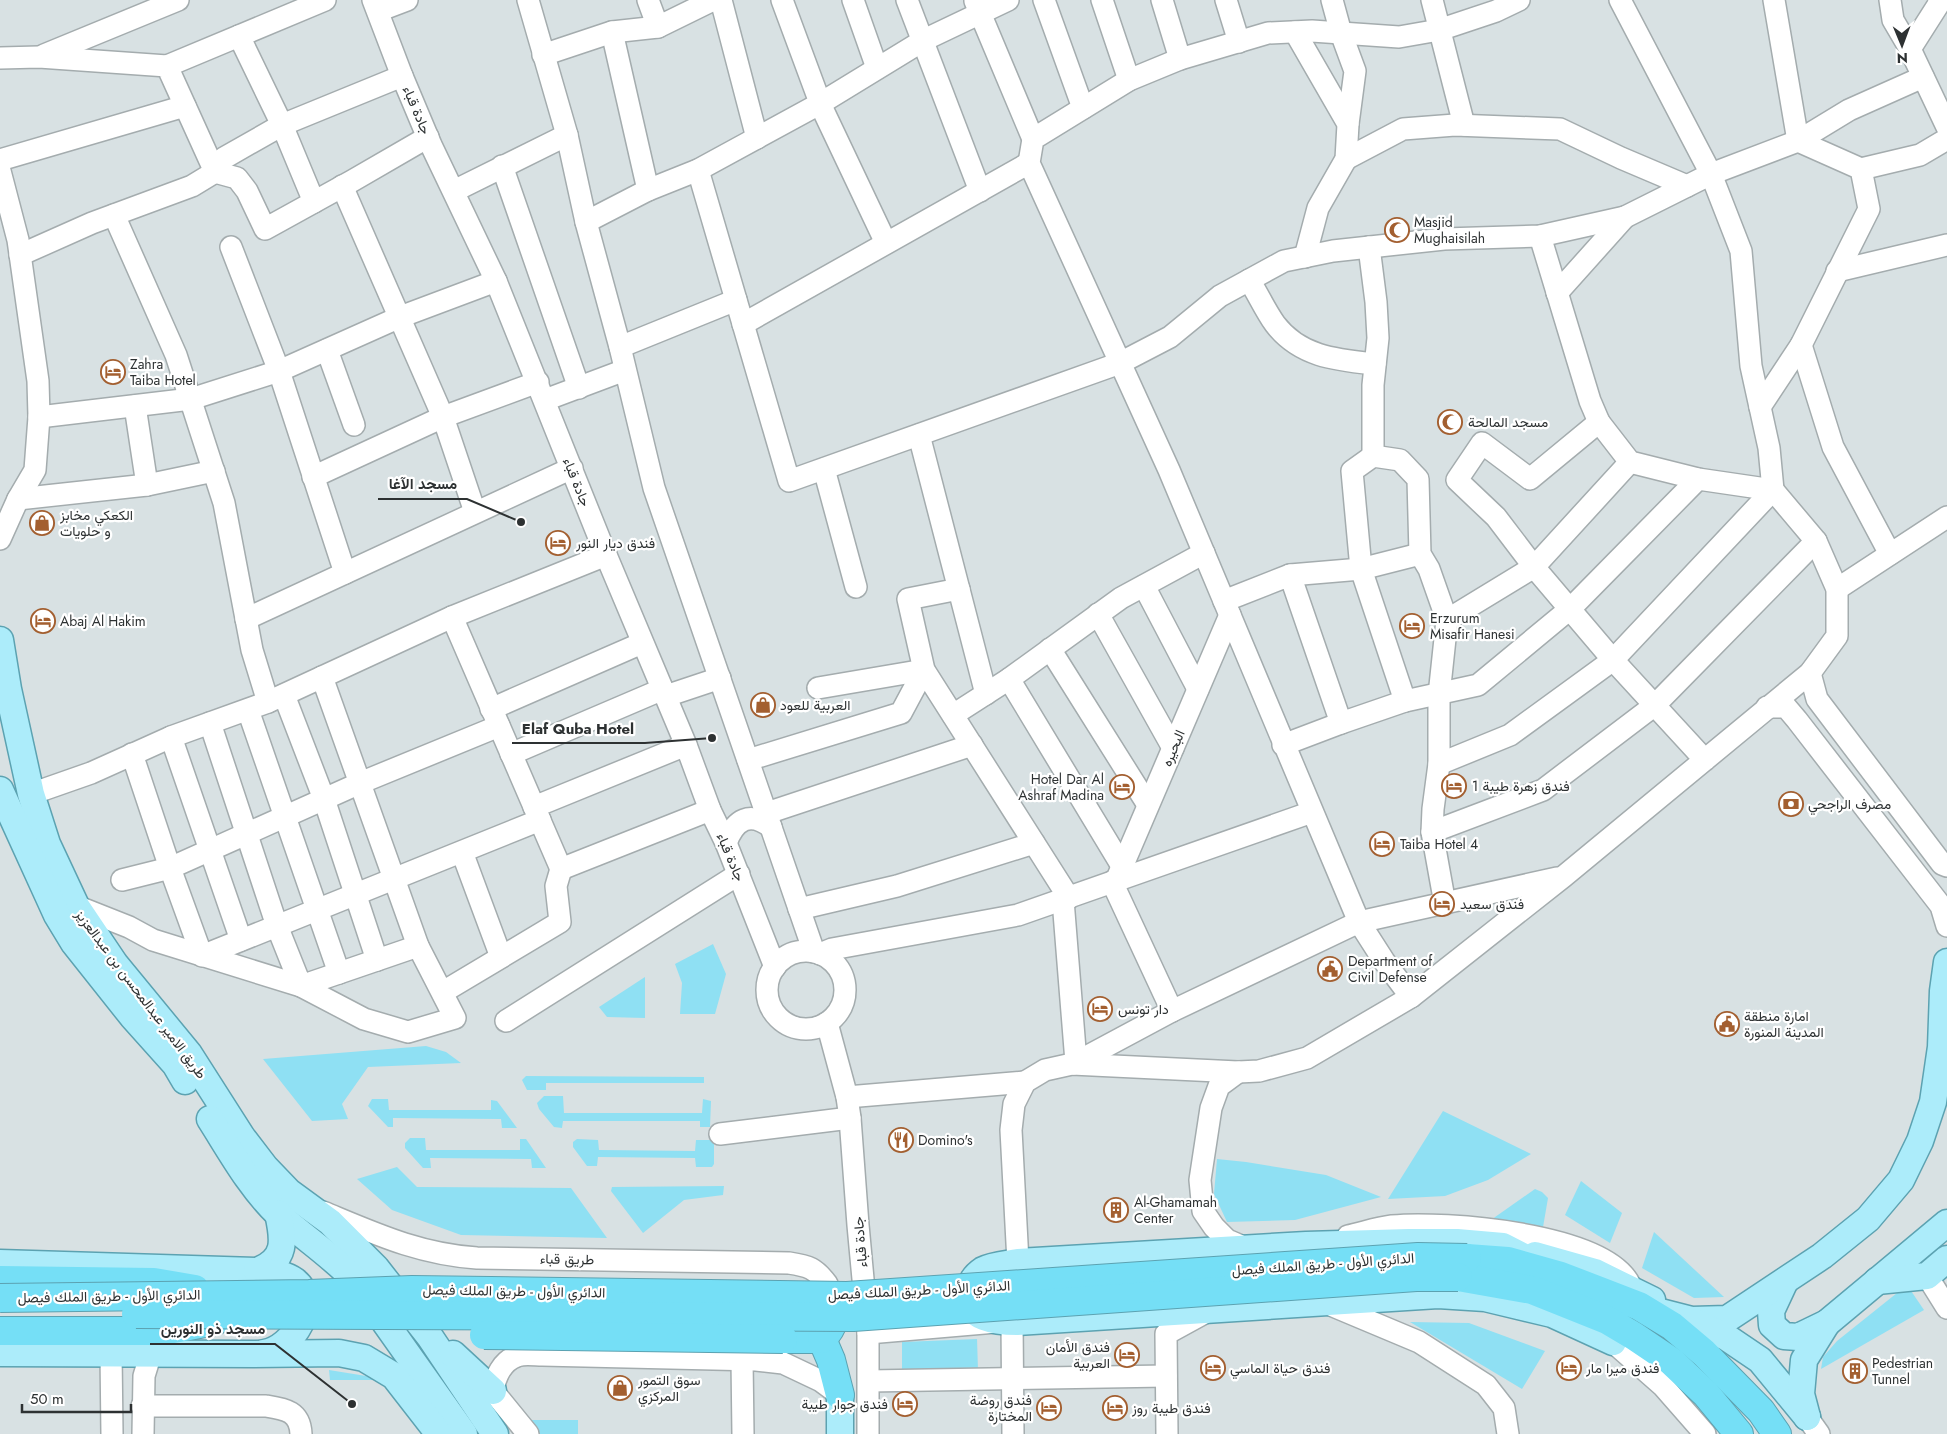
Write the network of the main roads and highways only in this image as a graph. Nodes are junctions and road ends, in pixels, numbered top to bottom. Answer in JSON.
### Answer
{"nodes":[{"id":1,"x":0,"y":640,"type":"edge"},
{"id":2,"x":0,"y":792,"type":"edge"},
{"id":3,"x":66,"y":910,"type":"junction"},
{"id":4,"x":1947,"y":962,"type":"edge"},
{"id":5,"x":278,"y":1213,"type":"junction"},
{"id":6,"x":1947,"y":1223,"type":"edge"},
{"id":7,"x":1503,"y":1246,"type":"junction"},
{"id":8,"x":1947,"y":1259,"type":"edge"},
{"id":9,"x":0,"y":1263,"type":"edge"},
{"id":10,"x":1462,"y":1268,"type":"junction"},
{"id":11,"x":257,"y":1271,"type":"junction"},
{"id":12,"x":1561,"y":1276,"type":"junction"},
{"id":13,"x":0,"y":1280,"type":"edge"},
{"id":14,"x":1785,"y":1281,"type":"junction"},
{"id":15,"x":1877,"y":1281,"type":"junction"},
{"id":16,"x":412,"y":1290,"type":"junction"},
{"id":17,"x":1532,"y":1290,"type":"junction"},
{"id":18,"x":223,"y":1295,"type":"junction"},
{"id":19,"x":0,"y":1298,"type":"edge"},
{"id":20,"x":1484,"y":1298,"type":"junction"},
{"id":21,"x":1635,"y":1298,"type":"junction"},
{"id":22,"x":0,"y":1313,"type":"edge"},
{"id":23,"x":249,"y":1315,"type":"junction"},
{"id":24,"x":401,"y":1316,"type":"junction"},
{"id":25,"x":1692,"y":1320,"type":"junction"},
{"id":26,"x":1827,"y":1323,"type":"junction"},
{"id":27,"x":0,"y":1331,"type":"edge"},
{"id":28,"x":1610,"y":1331,"type":"junction"},
{"id":29,"x":430,"y":1337,"type":"junction"},
{"id":30,"x":822,"y":1339,"type":"junction"},
{"id":31,"x":0,"y":1353,"type":"edge"},
{"id":32,"x":253,"y":1354,"type":"junction"},
{"id":33,"x":394,"y":1376,"type":"junction"},
{"id":34,"x":493,"y":1391,"type":"road end"},
{"id":35,"x":437,"y":1395,"type":"junction"},
{"id":36,"x":840,"y":1395,"type":"joint"},
{"id":37,"x":1813,"y":1426,"type":"edge"},
{"id":38,"x":439,"y":1434,"type":"edge"},
{"id":39,"x":442,"y":1434,"type":"edge"},
{"id":40,"x":464,"y":1434,"type":"edge"},
{"id":41,"x":496,"y":1434,"type":"edge"},
{"id":42,"x":840,"y":1434,"type":"edge"},
{"id":43,"x":1739,"y":1434,"type":"edge"},
{"id":44,"x":1777,"y":1434,"type":"edge"}],
"edges":[{"from":1,"to":3,"type":"main road","name":"طريق الامير عبدالمحسن بن عبدالعزيز"},
{"from":2,"to":3,"type":"main road"},
{"from":3,"to":5,"type":"main road","name":"طريق الامير عبدالمحسن بن عبدالعزيز"},
{"from":3,"to":29,"type":"main road","name":"طريق الامير عبدالمحسن بن عبدالعزيز"},
{"from":4,"to":14,"type":"main road"},
{"from":5,"to":11,"type":"main road"},
{"from":5,"to":35,"type":"main road","name":"طريق الامير عبدالمحسن بن عبدالعزيز"},
{"from":6,"to":15,"type":"main road"},
{"from":7,"to":12,"type":"main road"},
{"from":7,"to":20,"type":"main road"},
{"from":7,"to":21,"type":"main road"},
{"from":8,"to":15,"type":"main road"},
{"from":9,"to":11,"type":"main road"},
{"from":10,"to":12,"type":"highway","name":"الدائري الأول - طريق الملك فيصل"},
{"from":10,"to":16,"type":"highway","name":"الدائري الأول - طريق الملك فيصل","bridge":true},
{"from":10,"to":17,"type":"highway","name":"الدائري الأول - طريق الملك فيصل"},
{"from":10,"to":24,"type":"highway","name":"الدائري الأول - طريق الملك فيصل","bridge":true},
{"from":11,"to":32,"type":"main road"},
{"from":12,"to":21,"type":"highway","name":"الدائري الأول - طريق الملك فيصل"},
{"from":13,"to":18,"type":"highway","bridge":true},
{"from":14,"to":25,"type":"main road"},
{"from":14,"to":26,"type":"main road"},
{"from":15,"to":26,"type":"main road"},
{"from":16,"to":18,"type":"highway","name":"الدائري الأول - طريق الملك فيصل","bridge":true},
{"from":16,"to":30,"type":"highway"},
{"from":17,"to":20,"type":"main road"},
{"from":17,"to":28,"type":"highway","name":"الدائري الأول - طريق الملك فيصل"},
{"from":18,"to":19,"type":"highway","name":"الدائري الأول - طريق الملك فيصل","bridge":true},
{"from":20,"to":28,"type":"main road"},
{"from":21,"to":25,"type":"main road"},
{"from":21,"to":44,"type":"highway","name":"الدائري الأول - طريق الملك فيصل"},
{"from":22,"to":23,"type":"highway","name":"الدائري الأول - طريق الملك فيصل","bridge":true},
{"from":23,"to":24,"type":"highway","name":"الدائري الأول - طريق الملك فيصل","bridge":true},
{"from":23,"to":27,"type":"highway","bridge":true},
{"from":24,"to":30,"type":"highway","bridge":true},
{"from":25,"to":37,"type":"main road"},
{"from":26,"to":37,"type":"main road"},
{"from":28,"to":43,"type":"highway","name":"الدائري الأول - طريق الملك فيصل"},
{"from":29,"to":34,"type":"main road"},
{"from":29,"to":41,"type":"main road","name":"طريق الامير عبدالمحسن بن عبدالعزيز"},
{"from":30,"to":36,"type":"highway"},
{"from":31,"to":32,"type":"main road"},
{"from":32,"to":33,"type":"main road"},
{"from":33,"to":35,"type":"main road"},
{"from":33,"to":38,"type":"main road"},
{"from":35,"to":39,"type":"main road"},
{"from":35,"to":40,"type":"main road","name":"طريق الامير عبدالمحسن بن عبدالعزيز"},
{"from":36,"to":42,"type":"main road"}]}
